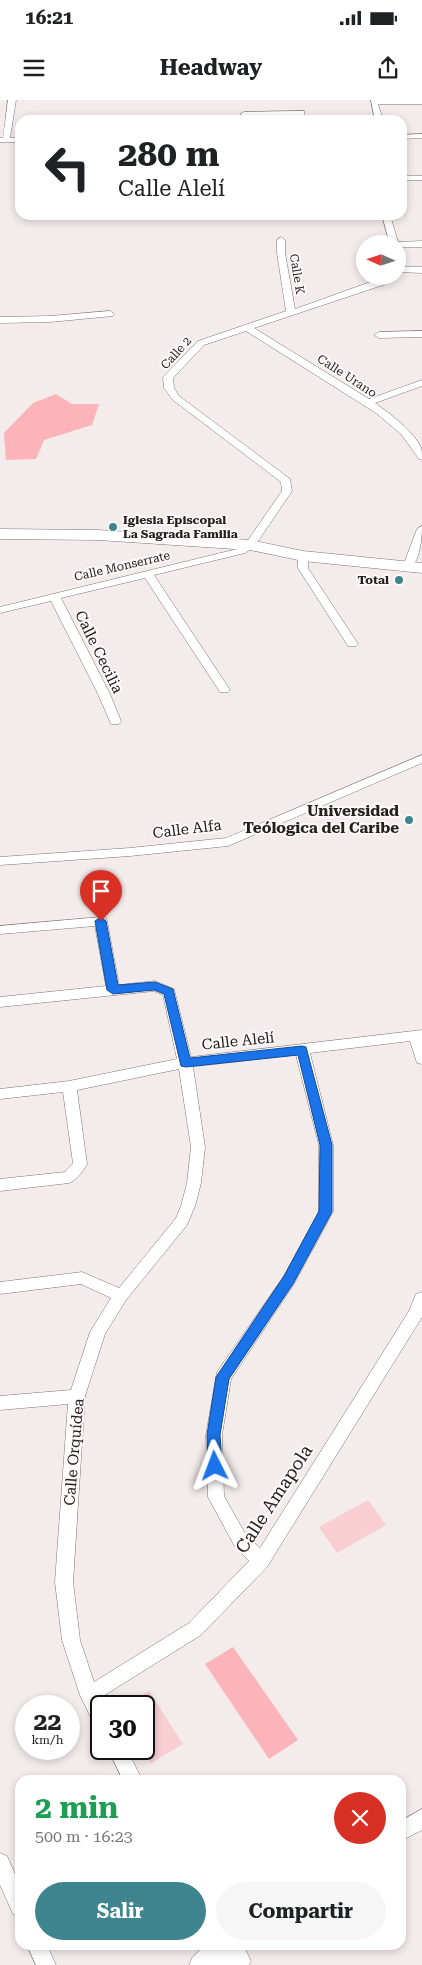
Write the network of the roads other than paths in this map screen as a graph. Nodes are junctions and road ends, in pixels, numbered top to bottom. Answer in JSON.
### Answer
{"nodes":[{"id":1,"x":12,"y":100,"type":"edge"},
{"id":2,"x":422,"y":102,"type":"edge"},
{"id":3,"x":301,"y":113,"type":"dead end"},
{"id":4,"x":245,"y":114,"type":"edge"},
{"id":5,"x":378,"y":115,"type":"edge"},
{"id":6,"x":422,"y":136,"type":"edge"},
{"id":7,"x":407,"y":137,"type":"edge"},
{"id":8,"x":3,"y":140,"type":"edge"},
{"id":9,"x":407,"y":178,"type":"edge"},
{"id":10,"x":422,"y":178,"type":"edge"},
{"id":11,"x":387,"y":220,"type":"edge"},
{"id":12,"x":392,"y":235,"type":"edge"},
{"id":13,"x":281,"y":240,"type":"dead end"},
{"id":14,"x":406,"y":244,"type":"edge"},
{"id":15,"x":422,"y":244,"type":"edge"},
{"id":16,"x":422,"y":270,"type":"edge"},
{"id":17,"x":406,"y":272,"type":"edge"},
{"id":18,"x":376,"y":285,"type":"edge"},
{"id":19,"x":291,"y":312,"type":"junction"},
{"id":20,"x":110,"y":314,"type":"dead end"},
{"id":21,"x":0,"y":320,"type":"edge"},
{"id":22,"x":248,"y":328,"type":"junction"},
{"id":23,"x":422,"y":334,"type":"edge"},
{"id":24,"x":378,"y":335,"type":"dead end"},
{"id":25,"x":422,"y":383,"type":"edge"},
{"id":26,"x":367,"y":403,"type":"junction"},
{"id":27,"x":421,"y":451,"type":"edge"},
{"id":28,"x":422,"y":529,"type":"edge"},
{"id":29,"x":0,"y":534,"type":"edge"},
{"id":30,"x":250,"y":545,"type":"junction"},
{"id":31,"x":303,"y":556,"type":"junction"},
{"id":32,"x":415,"y":567,"type":"edge"},
{"id":33,"x":148,"y":574,"type":"junction"},
{"id":34,"x":54,"y":596,"type":"junction"},
{"id":35,"x":0,"y":610,"type":"edge"},
{"id":36,"x":352,"y":644,"type":"dead end"},
{"id":37,"x":224,"y":690,"type":"dead end"},
{"id":38,"x":115,"y":721,"type":"dead end"},
{"id":39,"x":422,"y":759,"type":"edge"},
{"id":40,"x":0,"y":861,"type":"edge"},
{"id":41,"x":0,"y":930,"type":"edge"},
{"id":42,"x":113,"y":990,"type":"junction"},
{"id":43,"x":0,"y":1002,"type":"edge"},
{"id":44,"x":419,"y":1035,"type":"edge"},
{"id":45,"x":302,"y":1050,"type":"junction"},
{"id":46,"x":422,"y":1059,"type":"edge"},
{"id":47,"x":186,"y":1063,"type":"junction"},
{"id":48,"x":69,"y":1086,"type":"junction"},
{"id":49,"x":0,"y":1094,"type":"edge"},
{"id":50,"x":0,"y":1186,"type":"edge"},
{"id":51,"x":0,"y":1288,"type":"edge"},
{"id":52,"x":122,"y":1296,"type":"junction"},
{"id":53,"x":422,"y":1298,"type":"edge"},
{"id":54,"x":77,"y":1396,"type":"junction"},
{"id":55,"x":0,"y":1403,"type":"edge"},
{"id":56,"x":261,"y":1561,"type":"junction"},
{"id":57,"x":89,"y":1695,"type":"joint"},
{"id":58,"x":123,"y":1760,"type":"edge"},
{"id":59,"x":130,"y":1775,"type":"edge"},
{"id":60,"x":422,"y":1819,"type":"edge"},
{"id":61,"x":406,"y":1829,"type":"edge"},
{"id":62,"x":0,"y":1864,"type":"edge"},
{"id":63,"x":15,"y":1897,"type":"edge"},
{"id":64,"x":39,"y":1950,"type":"edge"},
{"id":65,"x":232,"y":1953,"type":"edge"},
{"id":66,"x":46,"y":1965,"type":"edge"},
{"id":67,"x":199,"y":1965,"type":"edge"}],
"edges":[{"from":1,"to":8,"type":"street"},
{"from":2,"to":5,"type":"street"},
{"from":3,"to":4,"type":"street"},
{"from":6,"to":7,"type":"street"},
{"from":9,"to":10,"type":"street"},
{"from":11,"to":12,"type":"street"},
{"from":13,"to":19,"type":"street","name":"Calle K"},
{"from":14,"to":15,"type":"street"},
{"from":16,"to":17,"type":"street","name":"Calle 2"},
{"from":18,"to":19,"type":"street","name":"Calle 2"},
{"from":19,"to":22,"type":"street","name":"Calle 2"},
{"from":20,"to":21,"type":"street"},
{"from":22,"to":26,"type":"street","name":"Calle Urano"},
{"from":22,"to":30,"type":"street","name":"Calle 2"},
{"from":23,"to":24,"type":"street"},
{"from":25,"to":26,"type":"street"},
{"from":26,"to":27,"type":"street","name":"Calle Urano"},
{"from":28,"to":32,"type":"street"},
{"from":29,"to":30,"type":"street"},
{"from":30,"to":31,"type":"street"},
{"from":30,"to":33,"type":"street","name":"Calle Monserrate"},
{"from":31,"to":32,"type":"street"},
{"from":31,"to":36,"type":"street"},
{"from":33,"to":34,"type":"street","name":"Calle Monserrate"},
{"from":33,"to":37,"type":"street"},
{"from":34,"to":35,"type":"street","name":"Calle Monserrate"},
{"from":34,"to":38,"type":"street","name":"Calle Cecilia"},
{"from":39,"to":40,"type":"street","name":"Calle Alfa"},
{"from":41,"to":42,"type":"street"},
{"from":42,"to":43,"type":"street"},
{"from":42,"to":47,"type":"street","name":"Calle Orquídea"},
{"from":44,"to":45,"type":"street","name":"Calle Alelí"},
{"from":44,"to":46,"type":"street"},
{"from":45,"to":47,"type":"street","name":"Calle Alelí"},
{"from":45,"to":56,"type":"street"},
{"from":47,"to":48,"type":"street","name":"Calle Alelí"},
{"from":47,"to":52,"type":"street","name":"Calle Orquídea"},
{"from":48,"to":49,"type":"street","name":"Calle Alelí"},
{"from":48,"to":50,"type":"street"},
{"from":51,"to":52,"type":"street"},
{"from":52,"to":54,"type":"street","name":"Calle Orquídea"},
{"from":53,"to":56,"type":"street","name":"Calle Amapola"},
{"from":54,"to":55,"type":"street"},
{"from":54,"to":57,"type":"street","name":"Calle Orquídea"},
{"from":56,"to":57,"type":"street","name":"Calle Amapola"},
{"from":58,"to":59,"type":"street"},
{"from":60,"to":61,"type":"street"},
{"from":62,"to":63,"type":"street"},
{"from":64,"to":66,"type":"street"},
{"from":65,"to":67,"type":"street"}]}
